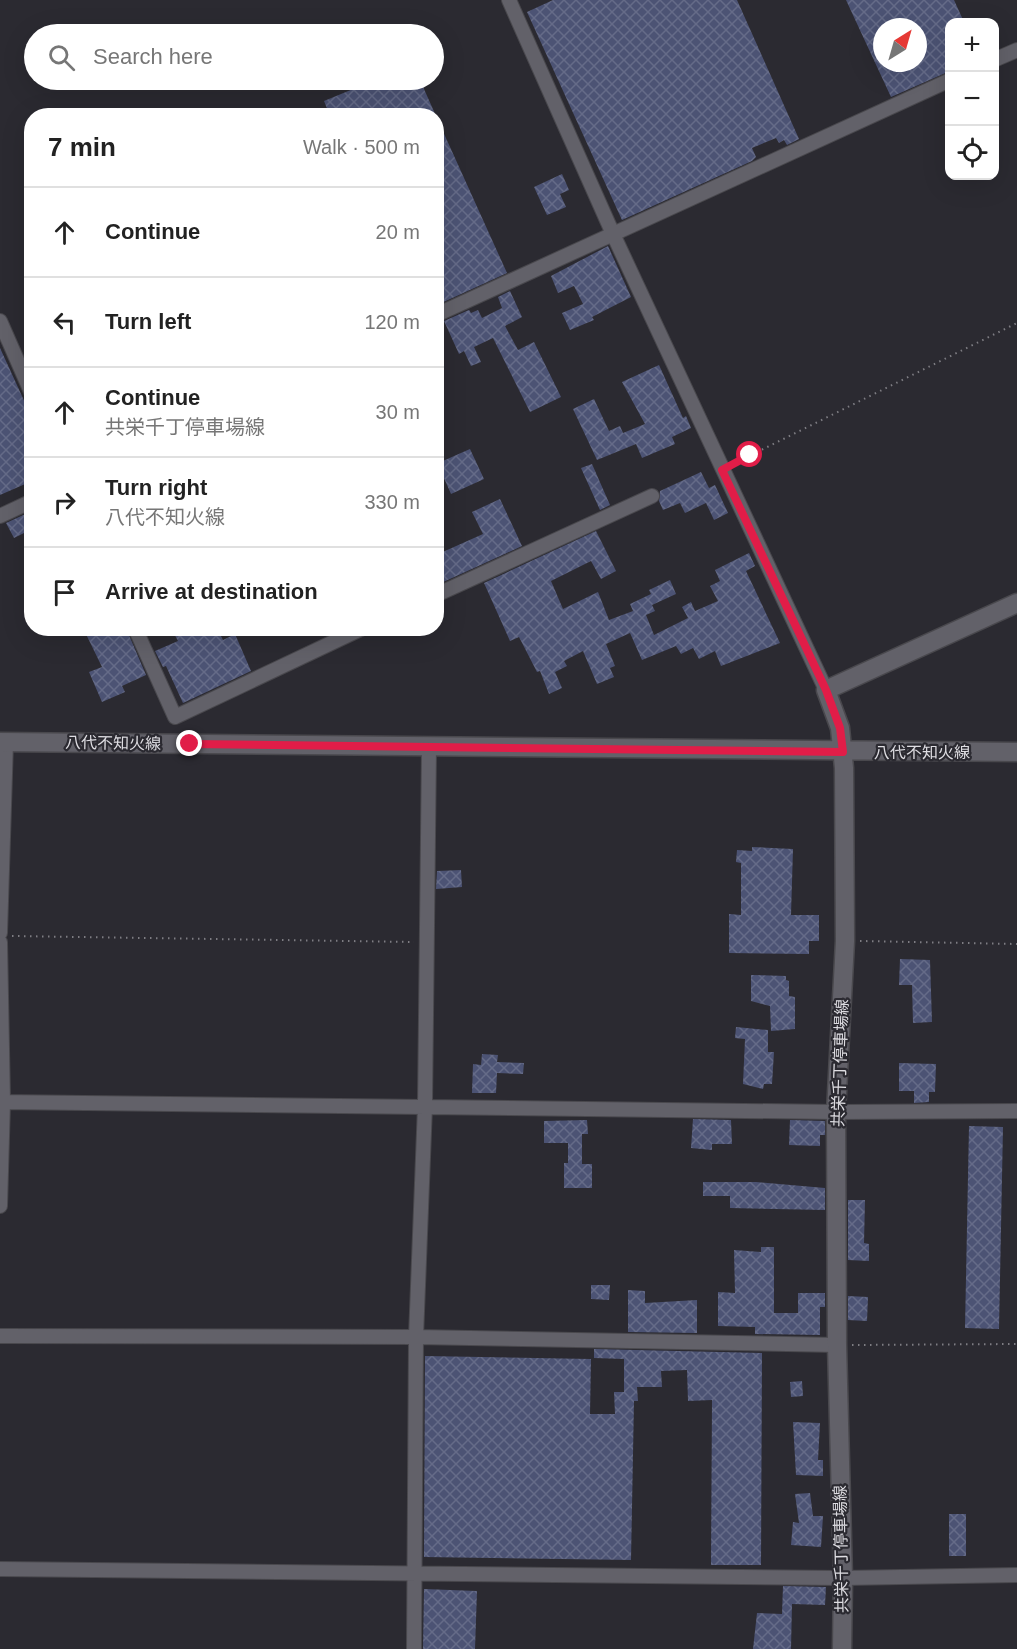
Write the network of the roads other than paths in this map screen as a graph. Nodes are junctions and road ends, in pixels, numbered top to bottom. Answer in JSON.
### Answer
{"nodes":[{"id":1,"x":509,"y":0,"type":"edge"},
{"id":2,"x":1017,"y":50,"type":"edge"},
{"id":3,"x":999,"y":58,"type":"edge"},
{"id":4,"x":945,"y":82,"type":"edge"},
{"id":5,"x":613,"y":234,"type":"junction"},
{"id":6,"x":444,"y":311,"type":"edge"},
{"id":7,"x":0,"y":321,"type":"edge"},
{"id":8,"x":24,"y":376,"type":"edge"},
{"id":9,"x":652,"y":496,"type":"dead end"},
{"id":10,"x":24,"y":505,"type":"edge"},
{"id":11,"x":0,"y":516,"type":"edge"},
{"id":12,"x":444,"y":591,"type":"edge"},
{"id":13,"x":1017,"y":603,"type":"edge"},
{"id":14,"x":139,"y":636,"type":"edge"},
{"id":15,"x":346,"y":636,"type":"edge"},
{"id":16,"x":826,"y":690,"type":"junction"},
{"id":17,"x":3,"y":742,"type":"edge"},
{"id":18,"x":429,"y":747,"type":"junction"},
{"id":19,"x":843,"y":752,"type":"junction"},
{"id":20,"x":1017,"y":752,"type":"edge"},
{"id":21,"x":4,"y":937,"type":"edge"},
{"id":22,"x":1,"y":1102,"type":"edge"},
{"id":23,"x":425,"y":1106,"type":"junction"},
{"id":24,"x":1017,"y":1111,"type":"edge"},
{"id":25,"x":836,"y":1112,"type":"junction"},
{"id":26,"x":0,"y":1206,"type":"edge"},
{"id":27,"x":0,"y":1336,"type":"edge"},
{"id":28,"x":416,"y":1338,"type":"junction"},
{"id":29,"x":837,"y":1345,"type":"junction"},
{"id":30,"x":0,"y":1569,"type":"edge"},
{"id":31,"x":415,"y":1575,"type":"junction"},
{"id":32,"x":1017,"y":1575,"type":"edge"},
{"id":33,"x":843,"y":1578,"type":"junction"},
{"id":34,"x":414,"y":1649,"type":"edge"},
{"id":35,"x":842,"y":1649,"type":"edge"}],
"edges":[{"from":1,"to":5,"type":"street"},
{"from":2,"to":3,"type":"street"},
{"from":4,"to":5,"type":"street"},
{"from":5,"to":6,"type":"street"},
{"from":5,"to":16,"type":"street"},
{"from":7,"to":8,"type":"street"},
{"from":9,"to":12,"type":"street"},
{"from":10,"to":11,"type":"street"},
{"from":13,"to":16,"type":"main road"},
{"from":14,"to":15,"type":"street"},
{"from":16,"to":19,"type":"main road","name":"共栄千丁停車場線"},
{"from":17,"to":18,"type":"main road","name":"八代不知火線"},
{"from":17,"to":21,"type":"street"},
{"from":18,"to":19,"type":"main road","name":"八代不知火線"},
{"from":18,"to":23,"type":"street"},
{"from":19,"to":20,"type":"main road","name":"八代不知火線"},
{"from":19,"to":25,"type":"main road","name":"共栄千丁停車場線"},
{"from":21,"to":22,"type":"street"},
{"from":22,"to":23,"type":"street"},
{"from":22,"to":26,"type":"street"},
{"from":23,"to":25,"type":"street"},
{"from":23,"to":28,"type":"street"},
{"from":24,"to":25,"type":"street"},
{"from":25,"to":29,"type":"main road","name":"共栄千丁停車場線"},
{"from":27,"to":28,"type":"street"},
{"from":28,"to":29,"type":"street"},
{"from":28,"to":31,"type":"street"},
{"from":29,"to":33,"type":"main road","name":"共栄千丁停車場線"},
{"from":30,"to":31,"type":"street"},
{"from":31,"to":33,"type":"street"},
{"from":31,"to":34,"type":"street"},
{"from":32,"to":33,"type":"street"},
{"from":33,"to":35,"type":"main road","name":"共栄千丁停車場線"}]}
